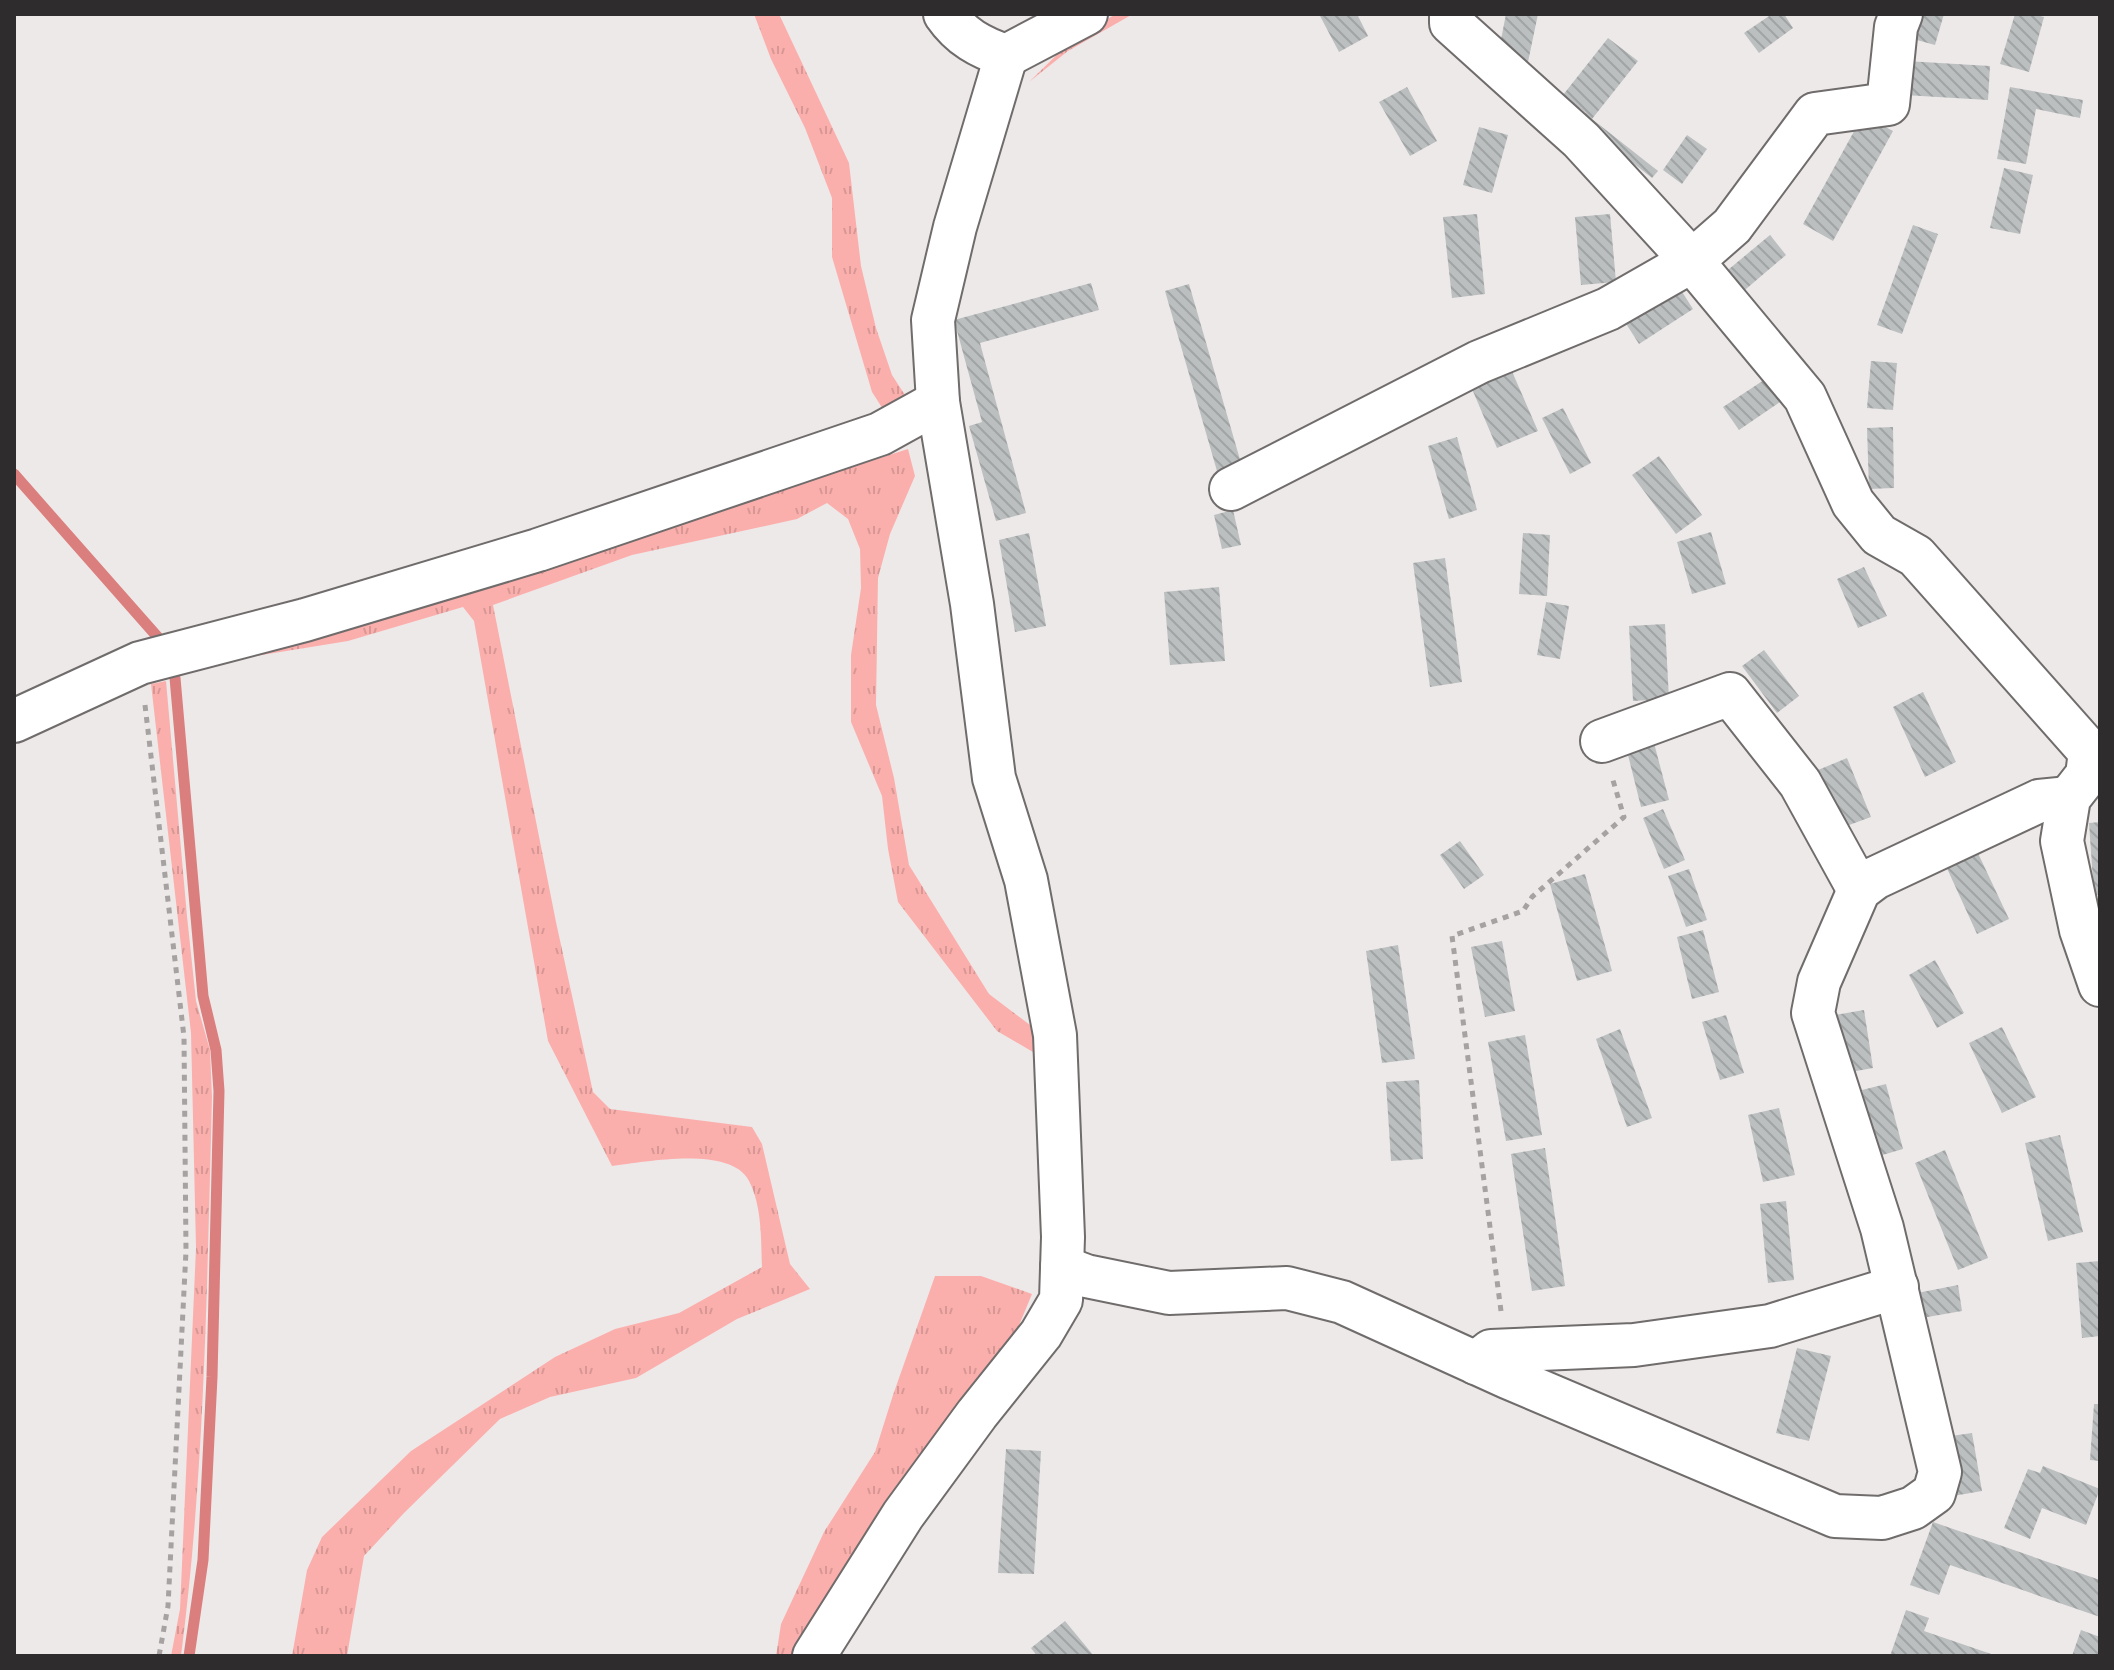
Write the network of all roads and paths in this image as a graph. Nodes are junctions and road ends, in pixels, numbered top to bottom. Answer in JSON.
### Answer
{"nodes":[{"id":1,"x":945,"y":14,"type":"edge"},
{"id":2,"x":1086,"y":14,"type":"edge"},
{"id":3,"x":1451,"y":14,"type":"edge"},
{"id":4,"x":1901,"y":14,"type":"edge"},
{"id":5,"x":1006,"y":56,"type":"junction"},
{"id":6,"x":1692,"y":261,"type":"junction"},
{"id":7,"x":938,"y":402,"type":"junction"},
{"id":8,"x":1231,"y":489,"type":"dead end"},
{"id":9,"x":140,"y":663,"type":"junction"},
{"id":10,"x":14,"y":721,"type":"edge"},
{"id":11,"x":1602,"y":741,"type":"joint"},
{"id":12,"x":2069,"y":798,"type":"junction"},
{"id":13,"x":1859,"y":890,"type":"junction"},
{"id":14,"x":2100,"y":985,"type":"edge"},
{"id":15,"x":1062,"y":1267,"type":"junction"},
{"id":16,"x":1897,"y":1287,"type":"junction"},
{"id":17,"x":1483,"y":1357,"type":"junction"},
{"id":18,"x":159,"y":1656,"type":"edge"},
{"id":19,"x":814,"y":1656,"type":"edge"}],
"edges":[{"from":1,"to":5,"type":"street"},
{"from":2,"to":5,"type":"street"},
{"from":3,"to":6,"type":"street"},
{"from":4,"to":6,"type":"street"},
{"from":5,"to":7,"type":"street"},
{"from":6,"to":8,"type":"street"},
{"from":6,"to":12,"type":"street"},
{"from":7,"to":9,"type":"street"},
{"from":7,"to":15,"type":"street"},
{"from":9,"to":10,"type":"street"},
{"from":9,"to":18,"type":"path"},
{"from":11,"to":13,"type":"street"},
{"from":11,"to":17,"type":"path"},
{"from":12,"to":13,"type":"street"},
{"from":12,"to":14,"type":"street"},
{"from":13,"to":16,"type":"street"},
{"from":15,"to":17,"type":"street"},
{"from":15,"to":19,"type":"street"},
{"from":16,"to":17,"type":"street"},
{"from":16,"to":17,"type":"street"}]}
